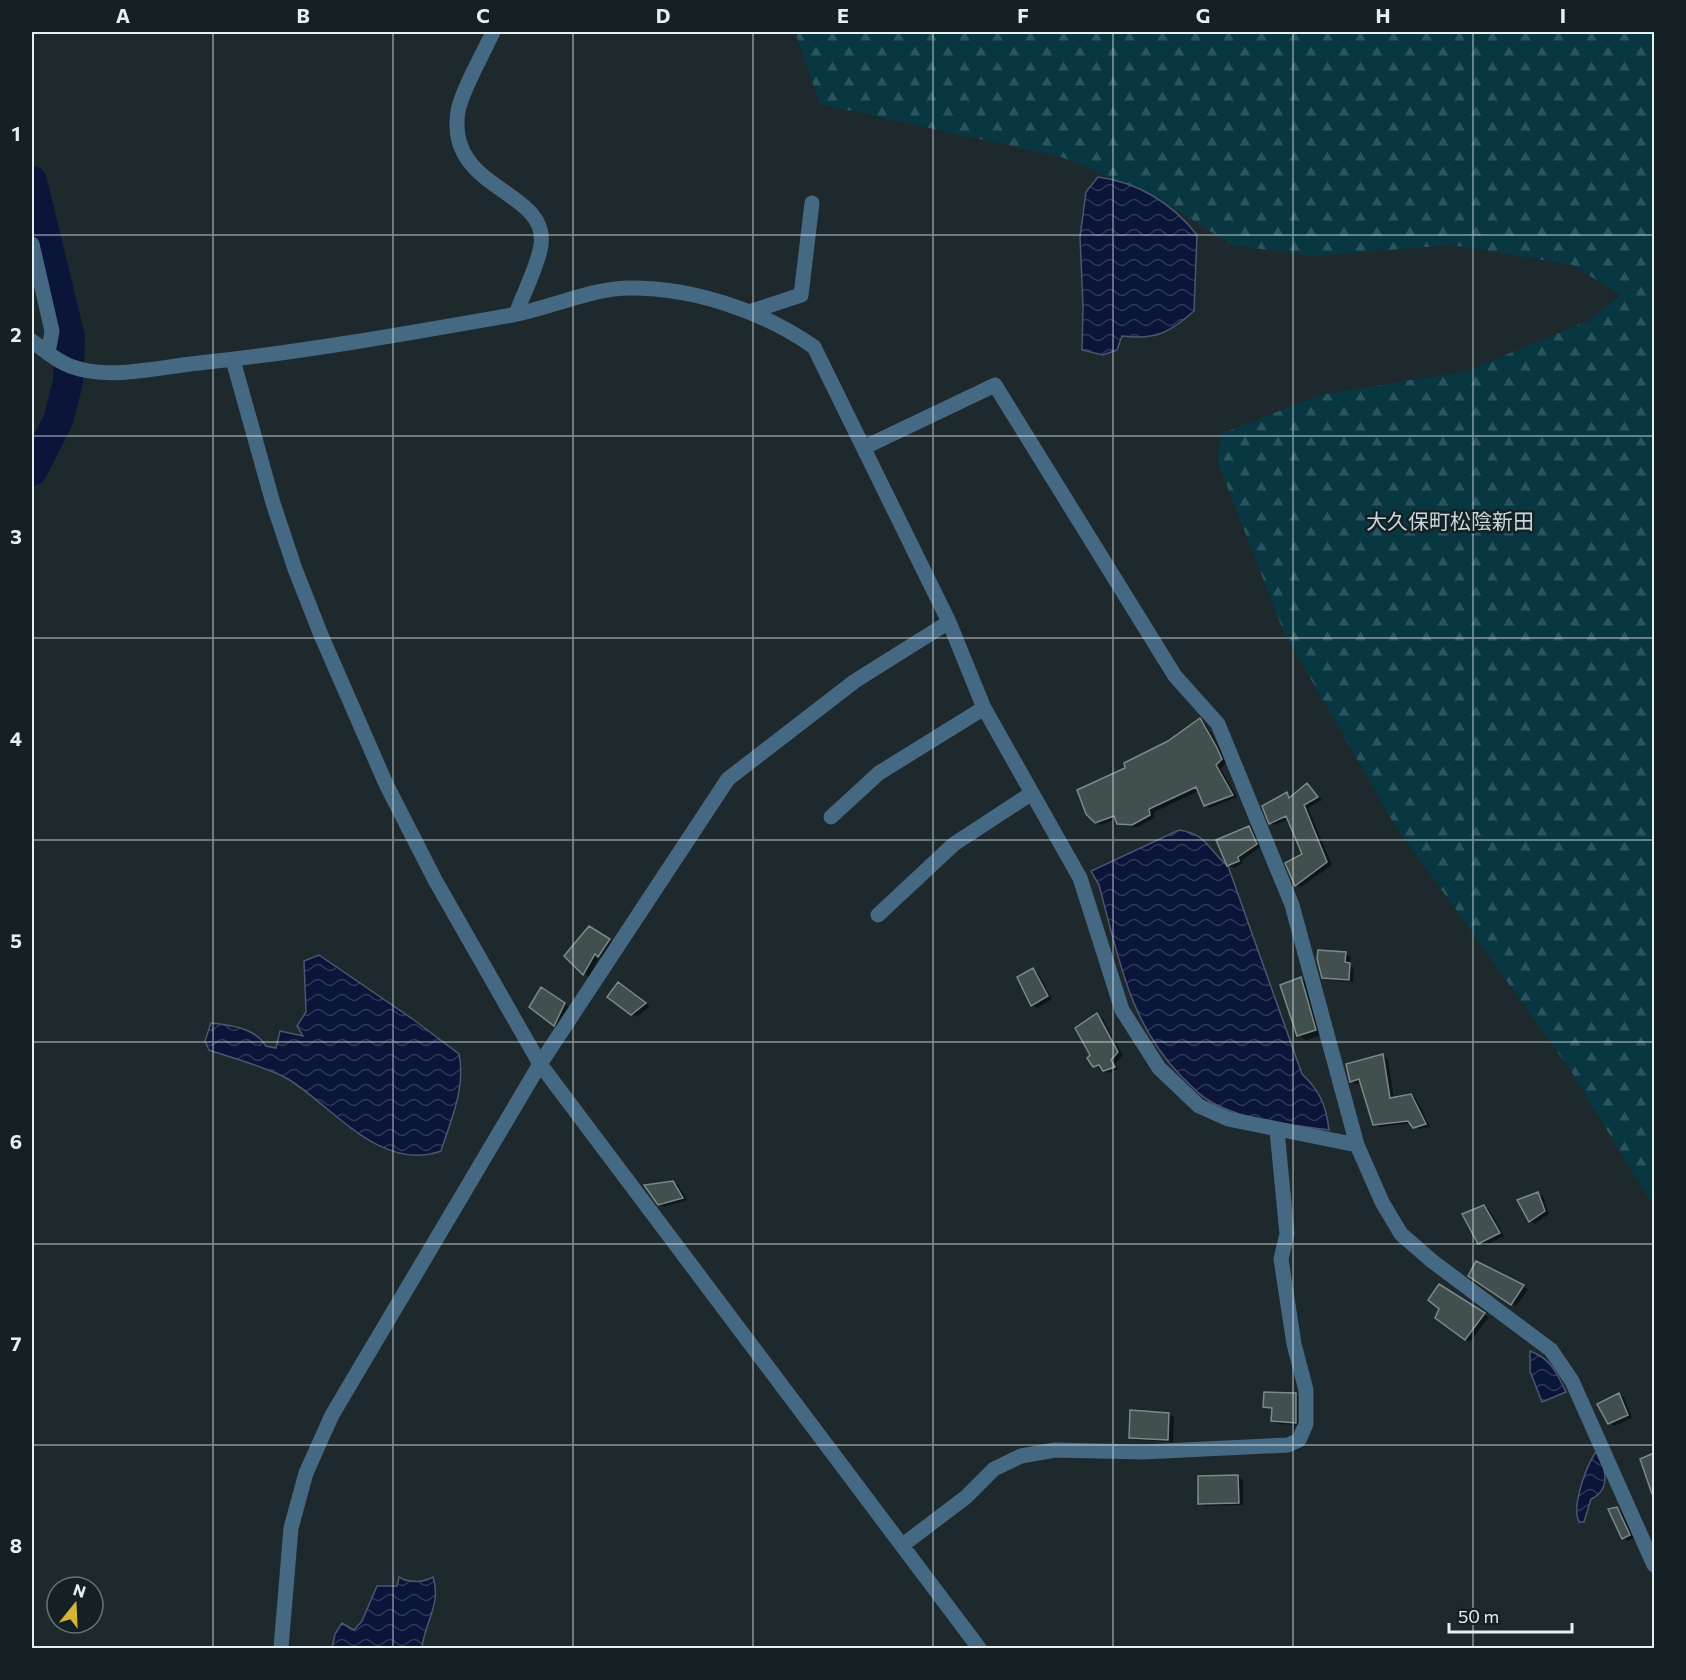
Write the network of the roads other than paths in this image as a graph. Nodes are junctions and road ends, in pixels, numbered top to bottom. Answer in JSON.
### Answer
{"nodes":[{"id":1,"x":493,"y":32,"type":"edge"},
{"id":2,"x":812,"y":203,"type":"dead end"},
{"id":3,"x":32,"y":244,"type":"edge"},
{"id":4,"x":749,"y":312,"type":"junction"},
{"id":5,"x":516,"y":314,"type":"junction"},
{"id":6,"x":32,"y":341,"type":"edge"},
{"id":7,"x":48,"y":352,"type":"junction"},
{"id":8,"x":233,"y":360,"type":"junction"},
{"id":9,"x":865,"y":447,"type":"junction"},
{"id":10,"x":949,"y":622,"type":"junction"},
{"id":11,"x":984,"y":708,"type":"junction"},
{"id":12,"x":1032,"y":793,"type":"junction"},
{"id":13,"x":831,"y":817,"type":"dead end"},
{"id":14,"x":878,"y":915,"type":"dead end"},
{"id":15,"x":540,"y":1064,"type":"junction"},
{"id":16,"x":1276,"y":1131,"type":"junction"},
{"id":17,"x":1357,"y":1145,"type":"junction"},
{"id":18,"x":904,"y":1544,"type":"junction"},
{"id":19,"x":1654,"y":1565,"type":"edge"},
{"id":20,"x":281,"y":1648,"type":"edge"},
{"id":21,"x":979,"y":1648,"type":"edge"}],
"edges":[{"from":1,"to":5,"type":"street"},
{"from":2,"to":4,"type":"street"},
{"from":3,"to":7,"type":"street"},
{"from":4,"to":5,"type":"street"},
{"from":4,"to":9,"type":"street"},
{"from":5,"to":8,"type":"street"},
{"from":6,"to":7,"type":"street"},
{"from":7,"to":8,"type":"street"},
{"from":8,"to":15,"type":"street"},
{"from":9,"to":10,"type":"street"},
{"from":9,"to":17,"type":"street"},
{"from":10,"to":11,"type":"street"},
{"from":10,"to":15,"type":"street"},
{"from":11,"to":12,"type":"street"},
{"from":11,"to":13,"type":"street"},
{"from":12,"to":14,"type":"street"},
{"from":12,"to":16,"type":"street"},
{"from":15,"to":18,"type":"street"},
{"from":15,"to":20,"type":"street"},
{"from":16,"to":17,"type":"street"},
{"from":16,"to":18,"type":"street"},
{"from":17,"to":19,"type":"street"},
{"from":18,"to":21,"type":"street"}]}
